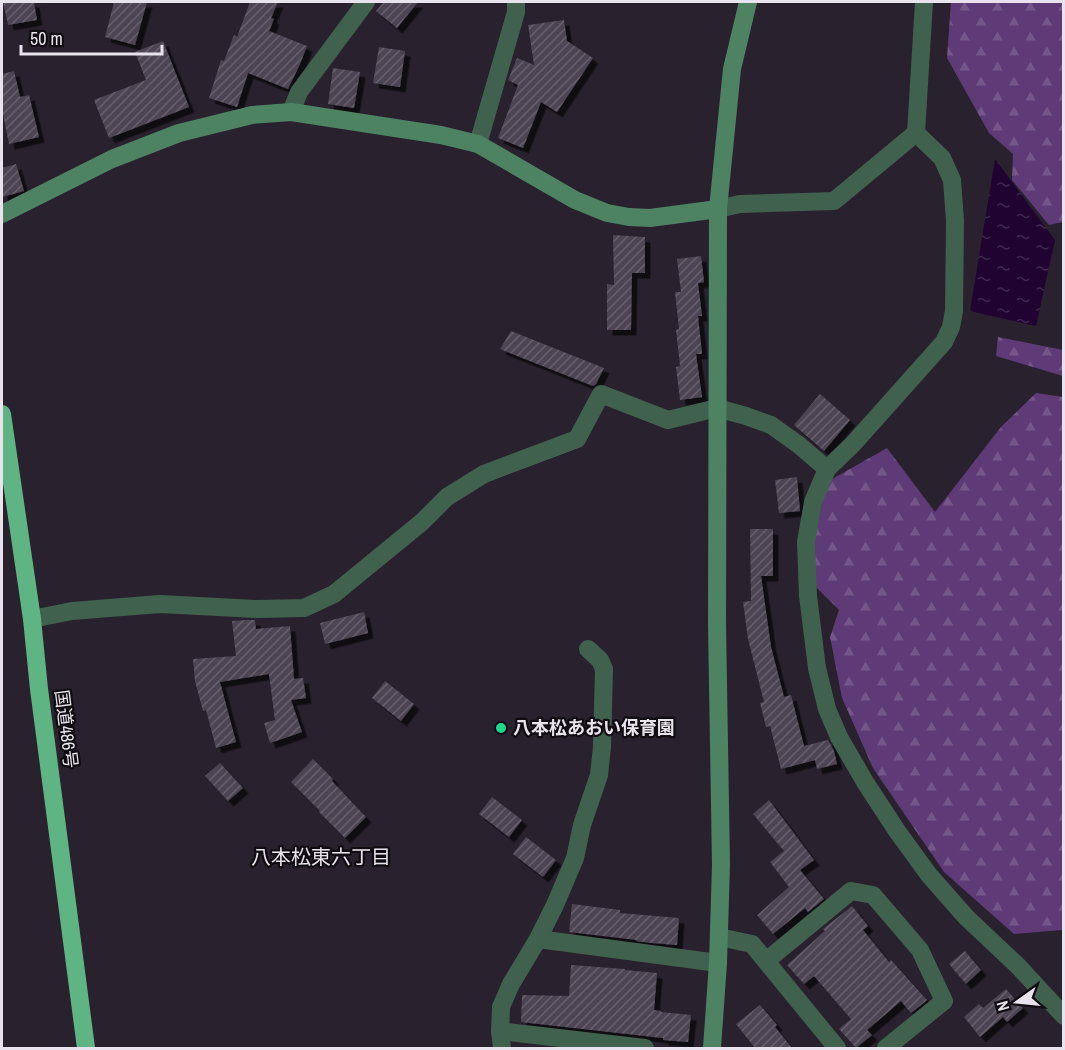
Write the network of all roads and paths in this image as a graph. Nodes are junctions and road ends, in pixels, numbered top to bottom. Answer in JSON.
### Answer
{"nodes":[{"id":1,"x":366,"y":2,"type":"edge"},
{"id":2,"x":516,"y":2,"type":"edge"},
{"id":3,"x":748,"y":2,"type":"edge"},
{"id":4,"x":924,"y":2,"type":"edge"},
{"id":5,"x":291,"y":112,"type":"junction"},
{"id":6,"x":916,"y":133,"type":"junction"},
{"id":7,"x":478,"y":144,"type":"junction"},
{"id":8,"x":718,"y":209,"type":"junction"},
{"id":9,"x":2,"y":214,"type":"edge"},
{"id":10,"x":717,"y":408,"type":"junction"},
{"id":11,"x":2,"y":414,"type":"edge"},
{"id":12,"x":827,"y":469,"type":"junction"},
{"id":13,"x":32,"y":619,"type":"junction"},
{"id":14,"x":588,"y":650,"type":"dead end"},
{"id":15,"x":719,"y":937,"type":"junction"},
{"id":16,"x":538,"y":939,"type":"junction"},
{"id":17,"x":766,"y":961,"type":"junction"},
{"id":18,"x":718,"y":963,"type":"junction"},
{"id":19,"x":1064,"y":1016,"type":"edge"},
{"id":20,"x":501,"y":1040,"type":"edge"},
{"id":21,"x":86,"y":1048,"type":"edge"},
{"id":22,"x":645,"y":1048,"type":"edge"},
{"id":23,"x":712,"y":1048,"type":"edge"},
{"id":24,"x":837,"y":1048,"type":"edge"},
{"id":25,"x":886,"y":1048,"type":"edge"}],
"edges":[{"from":1,"to":5,"type":"street"},
{"from":2,"to":7,"type":"street"},
{"from":3,"to":8,"type":"street"},
{"from":4,"to":6,"type":"street"},
{"from":5,"to":7,"type":"street"},
{"from":5,"to":9,"type":"street"},
{"from":6,"to":8,"type":"street"},
{"from":6,"to":12,"type":"street"},
{"from":7,"to":8,"type":"street"},
{"from":8,"to":10,"type":"street"},
{"from":10,"to":12,"type":"street"},
{"from":10,"to":13,"type":"street"},
{"from":10,"to":15,"type":"street"},
{"from":11,"to":13,"type":"highway","name":"国道486号"},
{"from":12,"to":19,"type":"street"},
{"from":13,"to":21,"type":"highway","name":"国道486号"},
{"from":14,"to":16,"type":"street"},
{"from":15,"to":17,"type":"street"},
{"from":15,"to":18,"type":"street"},
{"from":16,"to":18,"type":"street"},
{"from":16,"to":20,"type":"street"},
{"from":17,"to":24,"type":"street"},
{"from":17,"to":25,"type":"street"},
{"from":18,"to":23,"type":"street"},
{"from":20,"to":22,"type":"street"}]}
